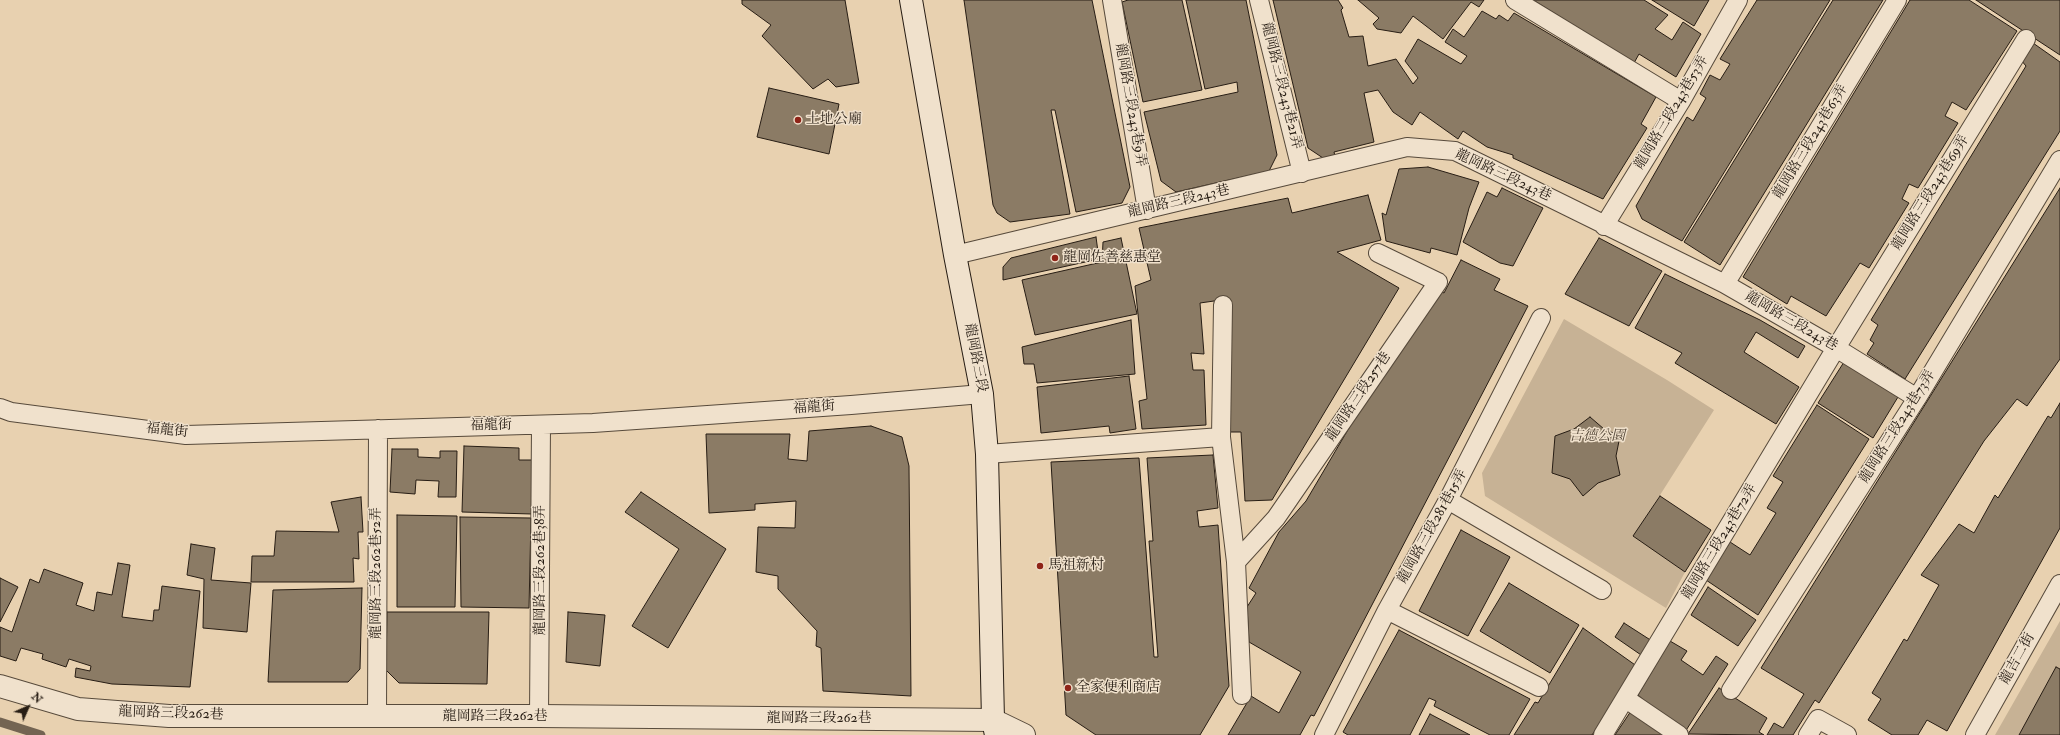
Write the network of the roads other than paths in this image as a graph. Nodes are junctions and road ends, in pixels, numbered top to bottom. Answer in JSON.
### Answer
{"nodes":[{"id":1,"x":912,"y":0,"type":"edge"},
{"id":2,"x":1112,"y":0,"type":"edge"},
{"id":3,"x":1259,"y":0,"type":"edge"},
{"id":4,"x":1515,"y":0,"type":"edge"},
{"id":5,"x":1738,"y":0,"type":"edge"},
{"id":6,"x":1897,"y":0,"type":"edge"},
{"id":7,"x":2026,"y":39,"type":"dead end"},
{"id":8,"x":1681,"y":100,"type":"junction"},
{"id":9,"x":2060,"y":160,"type":"edge"},
{"id":10,"x":1302,"y":173,"type":"junction"},
{"id":11,"x":1148,"y":210,"type":"junction"},
{"id":12,"x":1604,"y":226,"type":"junction"},
{"id":13,"x":1378,"y":253,"type":"dead end"},
{"id":14,"x":955,"y":255,"type":"junction"},
{"id":15,"x":1725,"y":284,"type":"junction"},
{"id":16,"x":1223,"y":305,"type":"dead end"},
{"id":17,"x":1541,"y":318,"type":"dead end"},
{"id":18,"x":1836,"y":348,"type":"junction"},
{"id":19,"x":982,"y":394,"type":"junction"},
{"id":20,"x":1916,"y":398,"type":"junction"},
{"id":21,"x":0,"y":408,"type":"edge"},
{"id":22,"x":541,"y":425,"type":"junction"},
{"id":23,"x":378,"y":429,"type":"junction"},
{"id":24,"x":1222,"y":437,"type":"junction"},
{"id":25,"x":987,"y":454,"type":"junction"},
{"id":26,"x":1448,"y":500,"type":"junction"},
{"id":27,"x":1236,"y":562,"type":"junction"},
{"id":28,"x":2060,"y":584,"type":"edge"},
{"id":29,"x":1602,"y":590,"type":"dead end"},
{"id":30,"x":1387,"y":610,"type":"junction"},
{"id":31,"x":0,"y":686,"type":"edge"},
{"id":32,"x":1539,"y":687,"type":"dead end"},
{"id":33,"x":1731,"y":690,"type":"dead end"},
{"id":34,"x":1242,"y":695,"type":"dead end"},
{"id":35,"x":1626,"y":699,"type":"junction"},
{"id":36,"x":539,"y":716,"type":"junction"},
{"id":37,"x":377,"y":717,"type":"junction"},
{"id":38,"x":992,"y":730,"type":"edge"},
{"id":39,"x":1024,"y":735,"type":"edge"},
{"id":40,"x":1324,"y":735,"type":"edge"},
{"id":41,"x":1603,"y":735,"type":"edge"},
{"id":42,"x":1679,"y":735,"type":"edge"},
{"id":43,"x":1808,"y":735,"type":"edge"},
{"id":44,"x":1847,"y":735,"type":"edge"},
{"id":45,"x":1975,"y":735,"type":"edge"}],
"edges":[{"from":1,"to":14,"type":"street","name":"龍岡路三段"},
{"from":2,"to":11,"type":"lane","name":"龍岡路三段243巷9弄"},
{"from":3,"to":10,"type":"lane","name":"龍岡路三段243巷21弄"},
{"from":4,"to":8,"type":"lane"},
{"from":5,"to":8,"type":"lane","name":"龍岡路三段243巷53弄"},
{"from":6,"to":15,"type":"lane","name":"龍岡路三段243巷63弄"},
{"from":7,"to":18,"type":"lane","name":"龍岡路三段243巷69弄"},
{"from":8,"to":12,"type":"lane","name":"龍岡路三段243巷53弄"},
{"from":9,"to":20,"type":"lane","name":"龍岡路三段243巷73弄"},
{"from":10,"to":11,"type":"lane","name":"龍岡路三段243巷"},
{"from":10,"to":12,"type":"lane","name":"龍岡路三段243巷"},
{"from":11,"to":14,"type":"lane","name":"龍岡路三段243巷"},
{"from":12,"to":15,"type":"lane","name":"龍岡路三段243巷"},
{"from":13,"to":27,"type":"lane","name":"龍岡路三段257巷"},
{"from":14,"to":19,"type":"street","name":"龍岡路三段"},
{"from":15,"to":18,"type":"lane","name":"龍岡路三段243巷"},
{"from":16,"to":24,"type":"lane"},
{"from":17,"to":26,"type":"lane","name":"龍岡路三段281巷15弄"},
{"from":18,"to":20,"type":"lane","name":"龍岡路三段243巷"},
{"from":18,"to":35,"type":"lane","name":"龍岡路三段243巷72弄"},
{"from":19,"to":22,"type":"lane","name":"福龍街"},
{"from":19,"to":25,"type":"street","name":"龍岡路三段"},
{"from":20,"to":33,"type":"lane","name":"龍岡路三段243巷73弄"},
{"from":21,"to":23,"type":"lane","name":"福龍街"},
{"from":22,"to":23,"type":"lane","name":"福龍街"},
{"from":22,"to":36,"type":"lane","name":"龍岡路三段262巷38弄"},
{"from":23,"to":37,"type":"lane","name":"龍岡路三段262巷52弄"},
{"from":24,"to":25,"type":"lane"},
{"from":24,"to":27,"type":"lane"},
{"from":25,"to":38,"type":"street","name":"龍岡路三段"},
{"from":26,"to":29,"type":"lane"},
{"from":26,"to":30,"type":"lane","name":"龍岡路三段281巷15弄"},
{"from":27,"to":34,"type":"lane"},
{"from":28,"to":45,"type":"lane","name":"龍吉二街"},
{"from":30,"to":32,"type":"lane"},
{"from":30,"to":40,"type":"lane","name":"龍岡路三段281巷15弄"},
{"from":31,"to":37,"type":"street","name":"龍岡路三段262巷"},
{"from":35,"to":41,"type":"lane","name":"龍岡路三段243巷72弄"},
{"from":35,"to":42,"type":"lane"},
{"from":36,"to":37,"type":"street","name":"龍岡路三段262巷"},
{"from":36,"to":38,"type":"street","name":"龍岡路三段262巷"},
{"from":38,"to":39,"type":"street"},
{"from":43,"to":44,"type":"lane"}]}
